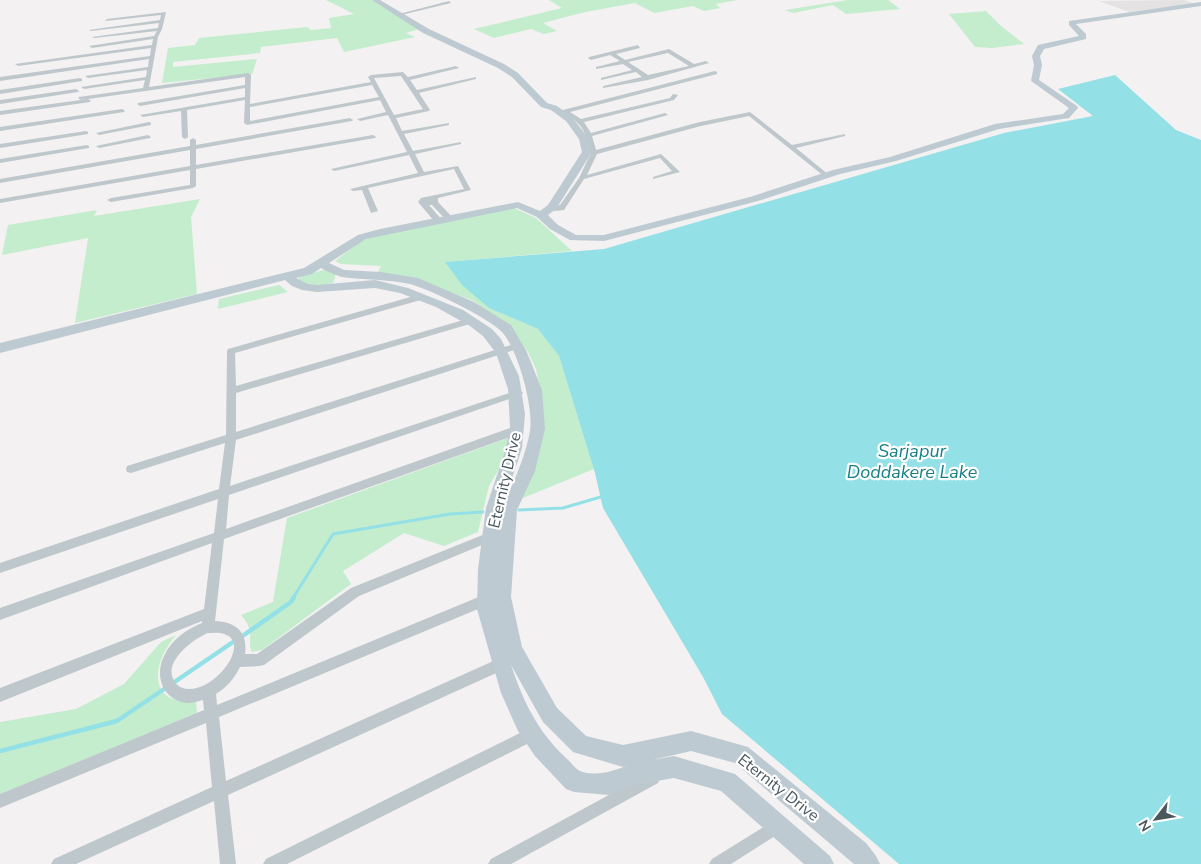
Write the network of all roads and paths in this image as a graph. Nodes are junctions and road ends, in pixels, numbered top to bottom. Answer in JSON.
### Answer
{"nodes":[{"id":1,"x":375,"y":0,"type":"edge"},
{"id":2,"x":449,"y":2,"type":"dead end"},
{"id":3,"x":1201,"y":4,"type":"edge"},
{"id":4,"x":397,"y":14,"type":"junction"},
{"id":5,"x":107,"y":20,"type":"dead end"},
{"id":6,"x":162,"y":21,"type":"junction"},
{"id":7,"x":91,"y":30,"type":"dead end"},
{"id":8,"x":160,"y":30,"type":"junction"},
{"id":9,"x":94,"y":37,"type":"dead end"},
{"id":10,"x":156,"y":37,"type":"junction"},
{"id":11,"x":92,"y":46,"type":"dead end"},
{"id":12,"x":154,"y":46,"type":"junction"},
{"id":13,"x":638,"y":47,"type":"dead end"},
{"id":14,"x":611,"y":53,"type":"junction"},
{"id":15,"x":152,"y":57,"type":"junction"},
{"id":16,"x":591,"y":58,"type":"dead end"},
{"id":17,"x":624,"y":62,"type":"junction"},
{"id":18,"x":706,"y":63,"type":"dead end"},
{"id":19,"x":18,"y":64,"type":"dead end"},
{"id":20,"x":693,"y":66,"type":"junction"},
{"id":21,"x":149,"y":68,"type":"junction"},
{"id":22,"x":456,"y":68,"type":"dead end"},
{"id":23,"x":598,"y":68,"type":"dead end"},
{"id":24,"x":637,"y":70,"type":"junction"},
{"id":25,"x":715,"y":72,"type":"dead end"},
{"id":26,"x":88,"y":76,"type":"dead end"},
{"id":27,"x":647,"y":77,"type":"junction"},
{"id":28,"x":147,"y":78,"type":"junction"},
{"id":29,"x":474,"y":78,"type":"dead end"},
{"id":30,"x":0,"y":79,"type":"edge"},
{"id":31,"x":408,"y":79,"type":"junction"},
{"id":32,"x":603,"y":79,"type":"dead end"},
{"id":33,"x":80,"y":80,"type":"dead end"},
{"id":34,"x":632,"y":80,"type":"junction"},
{"id":35,"x":374,"y":83,"type":"junction"},
{"id":36,"x":248,"y":86,"type":"junction"},
{"id":37,"x":661,"y":86,"type":"junction"},
{"id":38,"x":84,"y":87,"type":"dead end"},
{"id":39,"x":605,"y":87,"type":"dead end"},
{"id":40,"x":146,"y":88,"type":"junction"},
{"id":41,"x":76,"y":90,"type":"dead end"},
{"id":42,"x":646,"y":90,"type":"junction"},
{"id":43,"x":0,"y":92,"type":"edge"},
{"id":44,"x":416,"y":92,"type":"junction"},
{"id":45,"x":123,"y":96,"type":"dead end"},
{"id":46,"x":81,"y":98,"type":"dead end"},
{"id":47,"x":247,"y":98,"type":"junction"},
{"id":48,"x":382,"y":98,"type":"junction"},
{"id":49,"x":660,"y":101,"type":"junction"},
{"id":50,"x":0,"y":102,"type":"edge"},
{"id":51,"x":140,"y":104,"type":"dead end"},
{"id":52,"x":247,"y":106,"type":"junction"},
{"id":53,"x":184,"y":108,"type":"junction"},
{"id":54,"x":122,"y":111,"type":"dead end"},
{"id":55,"x":0,"y":113,"type":"edge"},
{"id":56,"x":391,"y":115,"type":"junction"},
{"id":57,"x":665,"y":115,"type":"dead end"},
{"id":58,"x":360,"y":118,"type":"dead end"},
{"id":59,"x":350,"y":120,"type":"dead end"},
{"id":60,"x":581,"y":121,"type":"junction"},
{"id":61,"x":149,"y":124,"type":"junction"},
{"id":62,"x":447,"y":124,"type":"dead end"},
{"id":63,"x":0,"y":129,"type":"edge"},
{"id":64,"x":86,"y":132,"type":"dead end"},
{"id":65,"x":99,"y":133,"type":"dead end"},
{"id":66,"x":400,"y":133,"type":"junction"},
{"id":67,"x":589,"y":135,"type":"junction"},
{"id":68,"x":842,"y":135,"type":"dead end"},
{"id":69,"x":185,"y":137,"type":"dead end"},
{"id":70,"x":373,"y":137,"type":"dead end"},
{"id":71,"x":193,"y":140,"type":"dead end"},
{"id":72,"x":459,"y":143,"type":"dead end"},
{"id":73,"x":0,"y":146,"type":"edge"},
{"id":74,"x":99,"y":146,"type":"dead end"},
{"id":75,"x":87,"y":147,"type":"dead end"},
{"id":76,"x":791,"y":147,"type":"junction"},
{"id":77,"x":193,"y":148,"type":"junction"},
{"id":78,"x":594,"y":153,"type":"junction"},
{"id":79,"x":410,"y":154,"type":"junction"},
{"id":80,"x":0,"y":161,"type":"edge"},
{"id":81,"x":193,"y":168,"type":"junction"},
{"id":82,"x":334,"y":169,"type":"dead end"},
{"id":83,"x":422,"y":174,"type":"junction"},
{"id":84,"x":827,"y":176,"type":"junction"},
{"id":85,"x":582,"y":178,"type":"junction"},
{"id":86,"x":655,"y":178,"type":"dead end"},
{"id":87,"x":0,"y":181,"type":"edge"},
{"id":88,"x":364,"y":186,"type":"junction"},
{"id":89,"x":353,"y":189,"type":"dead end"},
{"id":90,"x":112,"y":200,"type":"dead end"},
{"id":91,"x":433,"y":200,"type":"junction"},
{"id":92,"x":0,"y":201,"type":"edge"},
{"id":93,"x":374,"y":211,"type":"dead end"},
{"id":94,"x":544,"y":213,"type":"junction"},
{"id":95,"x":449,"y":218,"type":"junction"},
{"id":96,"x":438,"y":220,"type":"junction"},
{"id":97,"x":321,"y":264,"type":"junction"},
{"id":98,"x":288,"y":277,"type":"junction"},
{"id":99,"x":421,"y":297,"type":"junction"},
{"id":100,"x":470,"y":320,"type":"junction"},
{"id":101,"x":0,"y":348,"type":"edge"},
{"id":102,"x":509,"y":349,"type":"junction"},
{"id":103,"x":231,"y":391,"type":"junction"},
{"id":104,"x":518,"y":393,"type":"junction"},
{"id":105,"x":516,"y":430,"type":"junction"},
{"id":106,"x":231,"y":437,"type":"junction"},
{"id":107,"x":131,"y":469,"type":"dead end"},
{"id":108,"x":226,"y":491,"type":"junction"},
{"id":109,"x":221,"y":535,"type":"junction"},
{"id":110,"x":490,"y":537,"type":"junction"},
{"id":111,"x":0,"y":568,"type":"edge"},
{"id":112,"x":486,"y":600,"type":"junction"},
{"id":113,"x":0,"y":614,"type":"edge"},
{"id":114,"x":209,"y":614,"type":"junction"},
{"id":115,"x":208,"y":627,"type":"junction"},
{"id":116,"x":238,"y":661,"type":"junction"},
{"id":117,"x":500,"y":664,"type":"junction"},
{"id":118,"x":210,"y":691,"type":"junction"},
{"id":119,"x":0,"y":694,"type":"edge"},
{"id":120,"x":212,"y":713,"type":"junction"},
{"id":121,"x":532,"y":734,"type":"junction"},
{"id":122,"x":674,"y":767,"type":"junction"},
{"id":123,"x":221,"y":791,"type":"junction"},
{"id":124,"x":0,"y":802,"type":"edge"},
{"id":125,"x":778,"y":826,"type":"junction"},
{"id":126,"x":59,"y":864,"type":"edge"},
{"id":127,"x":228,"y":864,"type":"edge"},
{"id":128,"x":271,"y":864,"type":"edge"},
{"id":129,"x":496,"y":864,"type":"edge"},
{"id":130,"x":716,"y":864,"type":"edge"},
{"id":131,"x":822,"y":864,"type":"edge"},
{"id":132,"x":868,"y":864,"type":"edge"}],
"edges":[{"from":1,"to":4,"type":"street"},
{"from":2,"to":4,"type":"street"},
{"from":3,"to":84,"type":"street"},
{"from":4,"to":94,"type":"street"},
{"from":5,"to":6,"type":"street"},
{"from":6,"to":7,"type":"street"},
{"from":6,"to":8,"type":"street"},
{"from":8,"to":9,"type":"street"},
{"from":8,"to":10,"type":"street"},
{"from":10,"to":11,"type":"street"},
{"from":10,"to":12,"type":"street"},
{"from":12,"to":15,"type":"street"},
{"from":12,"to":19,"type":"street"},
{"from":13,"to":14,"type":"street"},
{"from":14,"to":16,"type":"street"},
{"from":14,"to":17,"type":"street"},
{"from":15,"to":21,"type":"street"},
{"from":15,"to":30,"type":"street"},
{"from":17,"to":20,"type":"street"},
{"from":17,"to":23,"type":"street"},
{"from":17,"to":24,"type":"street"},
{"from":18,"to":20,"type":"street"},
{"from":20,"to":27,"type":"street"},
{"from":21,"to":26,"type":"street"},
{"from":21,"to":28,"type":"street"},
{"from":22,"to":31,"type":"street"},
{"from":24,"to":27,"type":"street"},
{"from":24,"to":32,"type":"street"},
{"from":25,"to":37,"type":"street"},
{"from":27,"to":34,"type":"street"},
{"from":27,"to":37,"type":"street"},
{"from":28,"to":38,"type":"street"},
{"from":28,"to":40,"type":"street"},
{"from":29,"to":44,"type":"street"},
{"from":31,"to":35,"type":"street"},
{"from":31,"to":44,"type":"street"},
{"from":33,"to":43,"type":"street"},
{"from":34,"to":39,"type":"street"},
{"from":34,"to":42,"type":"street"},
{"from":35,"to":48,"type":"street"},
{"from":35,"to":52,"type":"street"},
{"from":36,"to":40,"type":"street"},
{"from":36,"to":47,"type":"street"},
{"from":36,"to":51,"type":"street"},
{"from":37,"to":42,"type":"street"},
{"from":37,"to":49,"type":"street"},
{"from":40,"to":46,"type":"street"},
{"from":41,"to":50,"type":"street"},
{"from":42,"to":49,"type":"street"},
{"from":42,"to":60,"type":"street"},
{"from":44,"to":56,"type":"street"},
{"from":45,"to":55,"type":"street"},
{"from":47,"to":52,"type":"street"},
{"from":47,"to":53,"type":"street"},
{"from":48,"to":52,"type":"street"},
{"from":48,"to":56,"type":"street"},
{"from":49,"to":60,"type":"street"},
{"from":53,"to":61,"type":"street"},
{"from":53,"to":69,"type":"street"},
{"from":54,"to":63,"type":"street"},
{"from":56,"to":58,"type":"street"},
{"from":56,"to":66,"type":"street"},
{"from":57,"to":67,"type":"street"},
{"from":59,"to":77,"type":"street"},
{"from":60,"to":67,"type":"street"},
{"from":61,"to":65,"type":"street"},
{"from":61,"to":74,"type":"street"},
{"from":62,"to":66,"type":"street"},
{"from":64,"to":73,"type":"street"},
{"from":66,"to":79,"type":"street"},
{"from":67,"to":78,"type":"street"},
{"from":68,"to":76,"type":"street"},
{"from":70,"to":81,"type":"street"},
{"from":71,"to":77,"type":"street"},
{"from":72,"to":79,"type":"street"},
{"from":75,"to":80,"type":"street"},
{"from":76,"to":78,"type":"street"},
{"from":76,"to":84,"type":"street"},
{"from":77,"to":81,"type":"street"},
{"from":77,"to":87,"type":"street"},
{"from":78,"to":85,"type":"street"},
{"from":79,"to":82,"type":"street"},
{"from":79,"to":83,"type":"street"},
{"from":81,"to":90,"type":"street"},
{"from":81,"to":92,"type":"street"},
{"from":83,"to":88,"type":"street"},
{"from":83,"to":91,"type":"street"},
{"from":84,"to":94,"type":"street"},
{"from":85,"to":86,"type":"street"},
{"from":85,"to":94,"type":"street"},
{"from":88,"to":89,"type":"street"},
{"from":88,"to":93,"type":"street"},
{"from":91,"to":95,"type":"street"},
{"from":91,"to":96,"type":"street"},
{"from":94,"to":95,"type":"street"},
{"from":95,"to":96,"type":"street"},
{"from":96,"to":97,"type":"street"},
{"from":97,"to":98,"type":"street"},
{"from":97,"to":102,"type":"street","name":"Eternity Drive"},
{"from":98,"to":99,"type":"street","name":"Eternity Drive"},
{"from":98,"to":101,"type":"street"},
{"from":99,"to":100,"type":"street","name":"Eternity Drive"},
{"from":99,"to":103,"type":"street"},
{"from":100,"to":102,"type":"street","name":"Eternity Drive"},
{"from":100,"to":103,"type":"street"},
{"from":102,"to":104,"type":"street","name":"Eternity Drive"},
{"from":102,"to":106,"type":"street"},
{"from":102,"to":132,"type":"street","name":"Eternity Drive"},
{"from":103,"to":106,"type":"street"},
{"from":104,"to":105,"type":"street","name":"Eternity Drive"},
{"from":104,"to":108,"type":"street"},
{"from":105,"to":109,"type":"street"},
{"from":105,"to":110,"type":"street","name":"Eternity Drive"},
{"from":106,"to":107,"type":"street"},
{"from":106,"to":108,"type":"street"},
{"from":108,"to":109,"type":"street"},
{"from":108,"to":111,"type":"street"},
{"from":109,"to":113,"type":"street"},
{"from":109,"to":114,"type":"street"},
{"from":110,"to":112,"type":"street","name":"Eternity Drive"},
{"from":110,"to":116,"type":"street"},
{"from":112,"to":117,"type":"street","name":"Eternity Drive"},
{"from":112,"to":120,"type":"street"},
{"from":114,"to":115,"type":"street"},
{"from":114,"to":119,"type":"street"},
{"from":115,"to":116,"type":"street"},
{"from":115,"to":118,"type":"street"},
{"from":116,"to":118,"type":"street"},
{"from":117,"to":121,"type":"street","name":"Eternity Drive"},
{"from":117,"to":123,"type":"street"},
{"from":118,"to":120,"type":"street"},
{"from":120,"to":123,"type":"street"},
{"from":120,"to":124,"type":"street"},
{"from":121,"to":122,"type":"street","name":"Eternity Drive"},
{"from":121,"to":128,"type":"street"},
{"from":122,"to":125,"type":"street","name":"Eternity Drive"},
{"from":122,"to":129,"type":"street"},
{"from":123,"to":126,"type":"street"},
{"from":123,"to":127,"type":"street"},
{"from":125,"to":130,"type":"street"},
{"from":125,"to":131,"type":"street","name":"Eternity Drive"}]}
